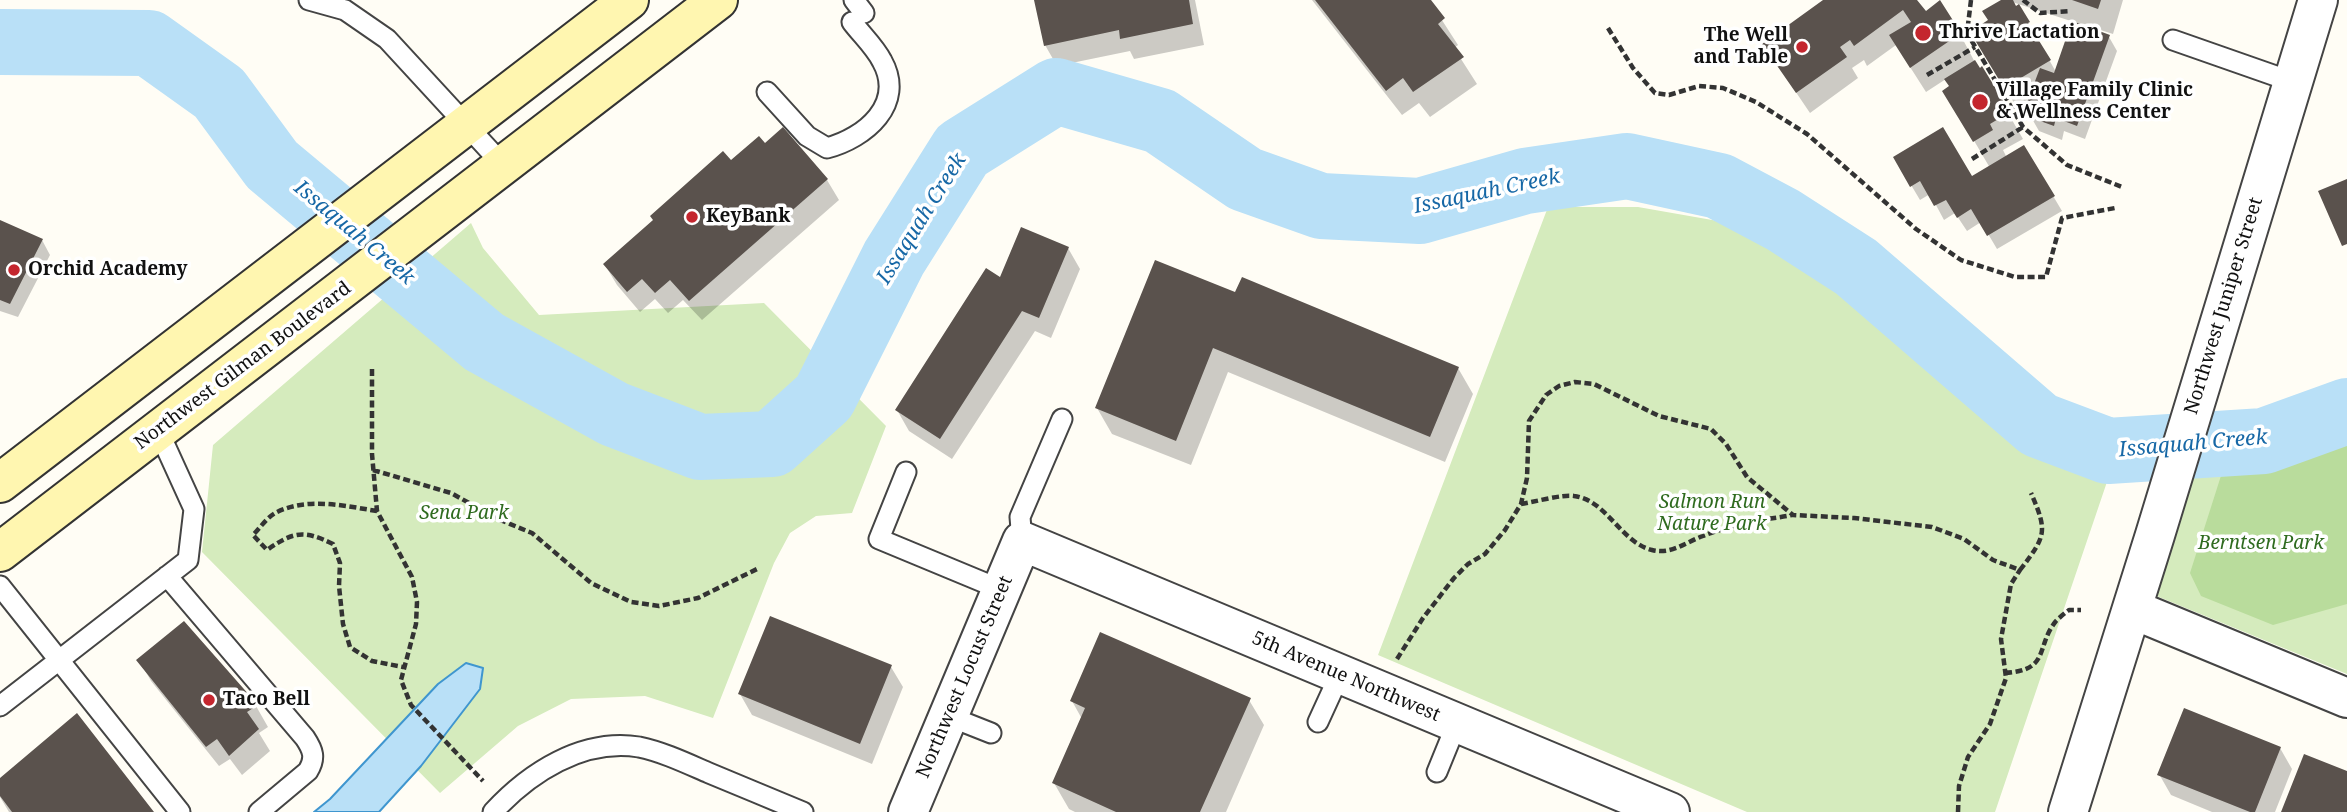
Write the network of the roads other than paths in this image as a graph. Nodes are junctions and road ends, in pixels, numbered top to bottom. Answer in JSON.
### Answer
{"nodes":[{"id":1,"x":309,"y":0,"type":"edge"},
{"id":2,"x":629,"y":0,"type":"edge"},
{"id":3,"x":719,"y":0,"type":"edge"},
{"id":4,"x":2318,"y":0,"type":"edge"},
{"id":5,"x":856,"y":11,"type":"edge"},
{"id":6,"x":2173,"y":40,"type":"dead end"},
{"id":7,"x":2293,"y":82,"type":"junction"},
{"id":8,"x":766,"y":92,"type":"dead end"},
{"id":9,"x":467,"y":124,"type":"junction"},
{"id":10,"x":504,"y":166,"type":"junction"},
{"id":11,"x":1062,"y":419,"type":"dead end"},
{"id":12,"x":158,"y":430,"type":"junction"},
{"id":13,"x":906,"y":472,"type":"dead end"},
{"id":14,"x":0,"y":483,"type":"edge"},
{"id":15,"x":1022,"y":541,"type":"junction"},
{"id":16,"x":0,"y":552,"type":"edge"},
{"id":17,"x":167,"y":576,"type":"junction"},
{"id":18,"x":0,"y":586,"type":"edge"},
{"id":19,"x":1002,"y":590,"type":"junction"},
{"id":20,"x":2132,"y":609,"type":"junction"},
{"id":21,"x":58,"y":661,"type":"junction"},
{"id":22,"x":1340,"y":674,"type":"junction"},
{"id":23,"x":2347,"y":698,"type":"edge"},
{"id":24,"x":0,"y":706,"type":"edge"},
{"id":25,"x":948,"y":716,"type":"junction"},
{"id":26,"x":1318,"y":722,"type":"dead end"},
{"id":27,"x":1457,"y":723,"type":"junction"},
{"id":28,"x":991,"y":733,"type":"dead end"},
{"id":29,"x":1437,"y":772,"type":"dead end"},
{"id":30,"x":1653,"y":809,"type":"edge"},
{"id":31,"x":180,"y":812,"type":"edge"},
{"id":32,"x":259,"y":812,"type":"edge"},
{"id":33,"x":493,"y":812,"type":"edge"},
{"id":34,"x":803,"y":812,"type":"edge"},
{"id":35,"x":908,"y":812,"type":"edge"},
{"id":36,"x":2068,"y":812,"type":"edge"}],
"edges":[{"from":1,"to":9,"type":"lane"},
{"from":2,"to":9,"type":"street"},
{"from":3,"to":10,"type":"street","name":"Northwest Gilman Boulevard"},
{"from":4,"to":7,"type":"street","name":"Northwest Juniper Street"},
{"from":5,"to":8,"type":"lane"},
{"from":6,"to":7,"type":"lane"},
{"from":7,"to":20,"type":"street","name":"Northwest Juniper Street"},
{"from":9,"to":10,"type":"lane"},
{"from":9,"to":14,"type":"street"},
{"from":10,"to":12,"type":"street","name":"Northwest Gilman Boulevard"},
{"from":11,"to":15,"type":"lane"},
{"from":12,"to":16,"type":"street","name":"Northwest Gilman Boulevard"},
{"from":12,"to":17,"type":"lane"},
{"from":13,"to":19,"type":"lane"},
{"from":15,"to":19,"type":"street","name":"Northwest Locust Street"},
{"from":15,"to":22,"type":"street","name":"5th Avenue Northwest"},
{"from":17,"to":21,"type":"lane"},
{"from":17,"to":32,"type":"lane"},
{"from":18,"to":21,"type":"lane"},
{"from":19,"to":25,"type":"street","name":"Northwest Locust Street"},
{"from":20,"to":23,"type":"street"},
{"from":20,"to":36,"type":"street","name":"Northwest Juniper Street"},
{"from":21,"to":24,"type":"lane"},
{"from":21,"to":31,"type":"lane"},
{"from":22,"to":26,"type":"lane"},
{"from":22,"to":27,"type":"street","name":"5th Avenue Northwest"},
{"from":25,"to":28,"type":"lane"},
{"from":25,"to":35,"type":"street","name":"Northwest Locust Street"},
{"from":27,"to":29,"type":"lane"},
{"from":27,"to":30,"type":"street","name":"5th Avenue Northwest"},
{"from":33,"to":34,"type":"lane"}]}
